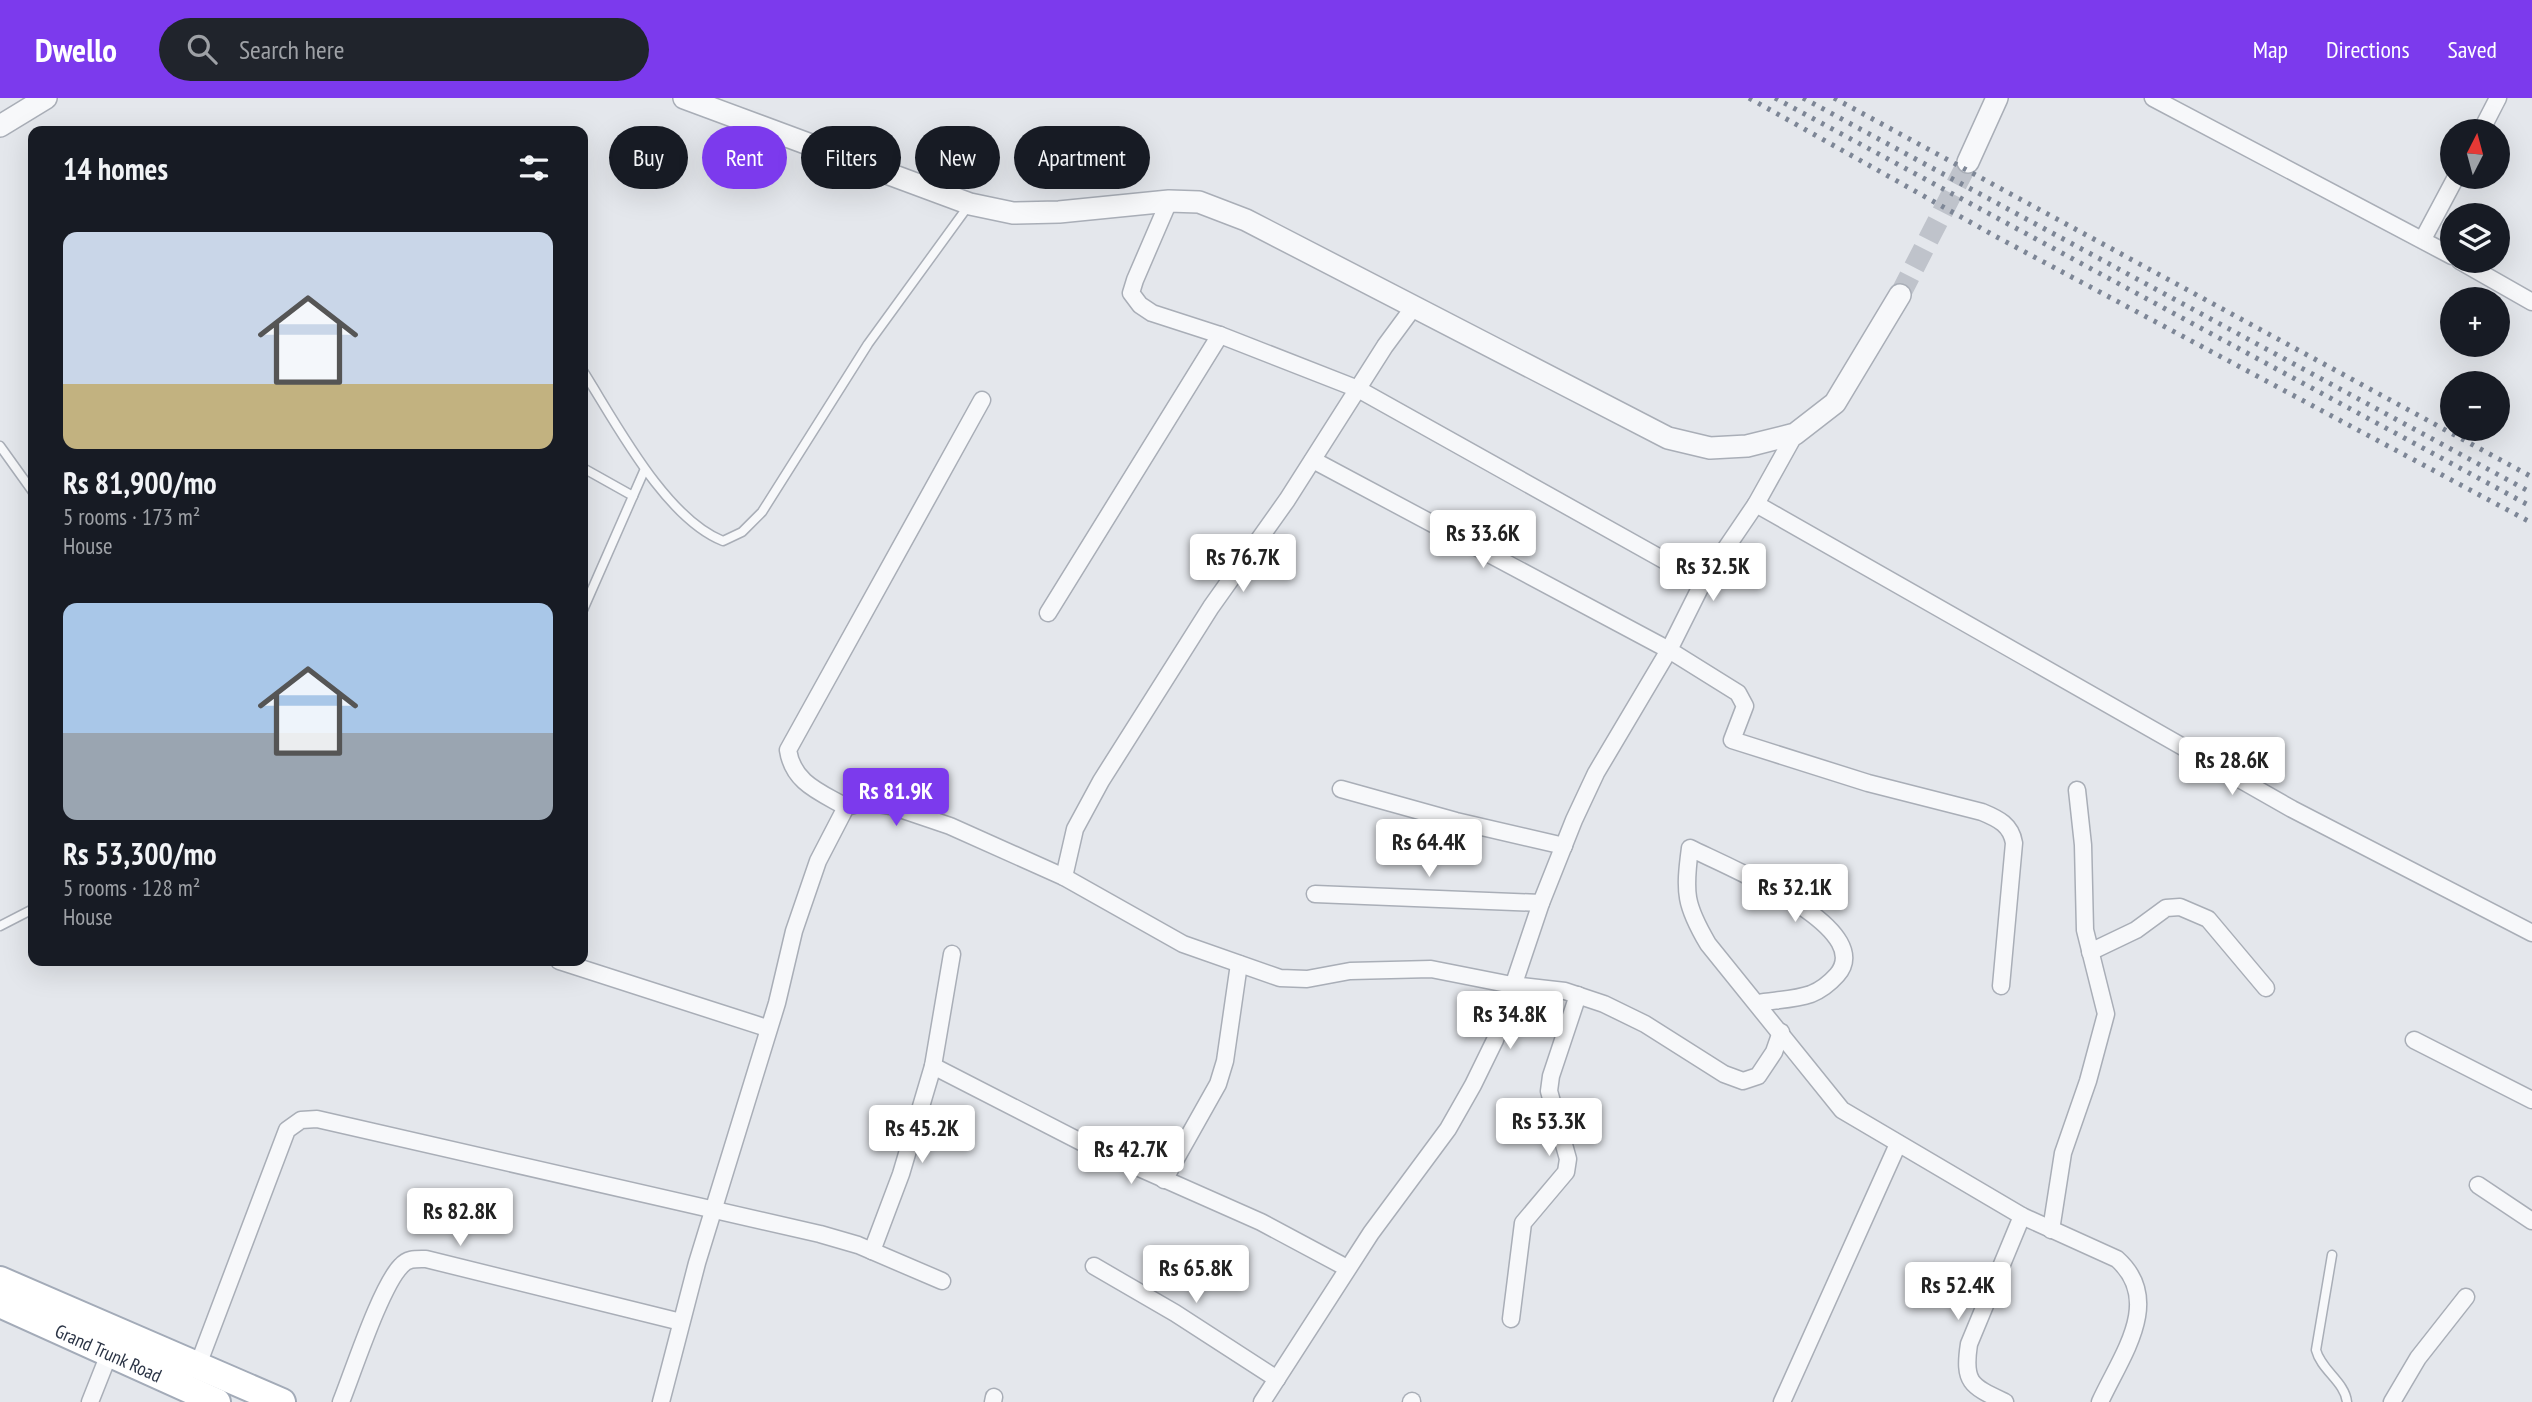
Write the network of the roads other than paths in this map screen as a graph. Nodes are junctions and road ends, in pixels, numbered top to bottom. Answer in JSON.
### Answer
{"nodes":[{"id":1,"x":46,"y":98,"type":"edge"},
{"id":2,"x":684,"y":98,"type":"edge"},
{"id":3,"x":1997,"y":98,"type":"edge"},
{"id":4,"x":2153,"y":98,"type":"edge"},
{"id":5,"x":2498,"y":98,"type":"edge"},
{"id":6,"x":2487,"y":119,"type":"edge"},
{"id":7,"x":0,"y":127,"type":"edge"},
{"id":8,"x":1968,"y":162,"type":"tunnel mouth"},
{"id":9,"x":2450,"y":189,"type":"edge"},
{"id":10,"x":1168,"y":201,"type":"junction"},
{"id":11,"x":970,"y":204,"type":"junction"},
{"id":12,"x":2423,"y":239,"type":"junction"},
{"id":13,"x":2440,"y":249,"type":"edge"},
{"id":14,"x":2481,"y":273,"type":"edge"},
{"id":15,"x":1900,"y":296,"type":"tunnel mouth"},
{"id":16,"x":2532,"y":302,"type":"edge"},
{"id":17,"x":1413,"y":307,"type":"junction"},
{"id":18,"x":1220,"y":335,"type":"junction"},
{"id":19,"x":588,"y":378,"type":"edge"},
{"id":20,"x":1358,"y":389,"type":"junction"},
{"id":21,"x":982,"y":401,"type":"dead end"},
{"id":22,"x":1796,"y":435,"type":"junction"},
{"id":23,"x":0,"y":446,"type":"edge"},
{"id":24,"x":1313,"y":460,"type":"junction"},
{"id":25,"x":588,"y":471,"type":"edge"},
{"id":26,"x":644,"y":471,"type":"junction"},
{"id":27,"x":28,"y":485,"type":"edge"},
{"id":28,"x":633,"y":496,"type":"junction"},
{"id":29,"x":1756,"y":505,"type":"junction"},
{"id":30,"x":1703,"y":582,"type":"junction"},
{"id":31,"x":588,"y":599,"type":"edge"},
{"id":32,"x":1048,"y":613,"type":"dead end"},
{"id":33,"x":1669,"y":650,"type":"junction"},
{"id":34,"x":1341,"y":789,"type":"dead end"},
{"id":35,"x":2077,"y":790,"type":"dead end"},
{"id":36,"x":846,"y":807,"type":"junction"},
{"id":37,"x":1564,"y":846,"type":"junction"},
{"id":38,"x":1064,"y":877,"type":"junction"},
{"id":39,"x":1315,"y":894,"type":"dead end"},
{"id":40,"x":1541,"y":903,"type":"junction"},
{"id":41,"x":28,"y":912,"type":"edge"},
{"id":42,"x":0,"y":926,"type":"edge"},
{"id":43,"x":2532,"y":933,"type":"edge"},
{"id":44,"x":2090,"y":952,"type":"junction"},
{"id":45,"x":952,"y":954,"type":"dead end"},
{"id":46,"x":1239,"y":964,"type":"junction"},
{"id":47,"x":575,"y":966,"type":"edge"},
{"id":48,"x":1512,"y":985,"type":"junction"},
{"id":49,"x":2001,"y":986,"type":"dead end"},
{"id":50,"x":2266,"y":988,"type":"dead end"},
{"id":51,"x":1578,"y":995,"type":"junction"},
{"id":52,"x":1757,"y":1003,"type":"junction"},
{"id":53,"x":767,"y":1028,"type":"junction"},
{"id":54,"x":1781,"y":1032,"type":"junction"},
{"id":55,"x":2414,"y":1040,"type":"dead end"},
{"id":56,"x":933,"y":1066,"type":"junction"},
{"id":57,"x":2532,"y":1100,"type":"edge"},
{"id":58,"x":1898,"y":1143,"type":"junction"},
{"id":59,"x":1164,"y":1180,"type":"junction"},
{"id":60,"x":2478,"y":1185,"type":"dead end"},
{"id":61,"x":716,"y":1208,"type":"junction"},
{"id":62,"x":2022,"y":1216,"type":"junction"},
{"id":63,"x":2532,"y":1221,"type":"edge"},
{"id":64,"x":2050,"y":1230,"type":"junction"},
{"id":65,"x":872,"y":1251,"type":"junction"},
{"id":66,"x":2332,"y":1255,"type":"dead end"},
{"id":67,"x":1094,"y":1266,"type":"dead end"},
{"id":68,"x":1347,"y":1268,"type":"junction"},
{"id":69,"x":0,"y":1280,"type":"edge"},
{"id":70,"x":942,"y":1280,"type":"dead end"},
{"id":71,"x":2466,"y":1297,"type":"dead end"},
{"id":72,"x":0,"y":1304,"type":"edge"},
{"id":73,"x":1511,"y":1318,"type":"dead end"},
{"id":74,"x":681,"y":1322,"type":"junction"},
{"id":75,"x":109,"y":1354,"type":"junction"},
{"id":76,"x":198,"y":1365,"type":"junction"},
{"id":77,"x":1278,"y":1379,"type":"junction"},
{"id":78,"x":2398,"y":1399,"type":"edge"},
{"id":79,"x":90,"y":1402,"type":"edge"},
{"id":80,"x":217,"y":1402,"type":"edge"},
{"id":81,"x":282,"y":1402,"type":"edge"},
{"id":82,"x":341,"y":1402,"type":"edge"},
{"id":83,"x":661,"y":1402,"type":"edge"},
{"id":84,"x":1262,"y":1402,"type":"edge"},
{"id":85,"x":1782,"y":1402,"type":"edge"},
{"id":86,"x":2005,"y":1402,"type":"edge"},
{"id":87,"x":2100,"y":1402,"type":"edge"},
{"id":88,"x":2347,"y":1402,"type":"edge"}],
"edges":[{"from":1,"to":7,"type":"street"},
{"from":2,"to":11,"type":"street"},
{"from":3,"to":8,"type":"street"},
{"from":4,"to":12,"type":"street"},
{"from":5,"to":6,"type":"street"},
{"from":9,"to":12,"type":"street"},
{"from":10,"to":11,"type":"street"},
{"from":10,"to":17,"type":"street"},
{"from":10,"to":18,"type":"street"},
{"from":11,"to":26,"type":"lane"},
{"from":12,"to":13,"type":"street"},
{"from":14,"to":16,"type":"street"},
{"from":15,"to":22,"type":"street"},
{"from":17,"to":20,"type":"street"},
{"from":17,"to":22,"type":"street"},
{"from":18,"to":20,"type":"street"},
{"from":18,"to":32,"type":"street"},
{"from":19,"to":26,"type":"lane"},
{"from":20,"to":24,"type":"street"},
{"from":20,"to":30,"type":"street"},
{"from":21,"to":36,"type":"street"},
{"from":22,"to":29,"type":"street"},
{"from":23,"to":27,"type":"lane"},
{"from":24,"to":33,"type":"street"},
{"from":24,"to":38,"type":"street"},
{"from":25,"to":28,"type":"lane"},
{"from":26,"to":28,"type":"lane"},
{"from":28,"to":31,"type":"lane"},
{"from":29,"to":30,"type":"street"},
{"from":29,"to":43,"type":"street"},
{"from":30,"to":33,"type":"street"},
{"from":33,"to":37,"type":"street"},
{"from":33,"to":49,"type":"street"},
{"from":34,"to":37,"type":"street"},
{"from":35,"to":44,"type":"street"},
{"from":36,"to":38,"type":"street"},
{"from":36,"to":53,"type":"street"},
{"from":37,"to":40,"type":"street"},
{"from":38,"to":46,"type":"street"},
{"from":39,"to":40,"type":"street"},
{"from":40,"to":48,"type":"street"},
{"from":41,"to":42,"type":"lane"},
{"from":44,"to":50,"type":"street"},
{"from":44,"to":64,"type":"street"},
{"from":45,"to":56,"type":"street"},
{"from":46,"to":48,"type":"street"},
{"from":46,"to":59,"type":"street"},
{"from":47,"to":53,"type":"street"},
{"from":48,"to":51,"type":"street"},
{"from":48,"to":68,"type":"street"},
{"from":51,"to":54,"type":"street"},
{"from":51,"to":73,"type":"street"},
{"from":52,"to":52,"type":"street"},
{"from":52,"to":54,"type":"street"},
{"from":53,"to":61,"type":"street"},
{"from":54,"to":58,"type":"street"},
{"from":55,"to":57,"type":"street"},
{"from":56,"to":59,"type":"street"},
{"from":56,"to":65,"type":"street"},
{"from":58,"to":62,"type":"street"},
{"from":58,"to":85,"type":"street"},
{"from":59,"to":68,"type":"street"},
{"from":60,"to":63,"type":"street"},
{"from":61,"to":65,"type":"street"},
{"from":61,"to":74,"type":"street"},
{"from":61,"to":76,"type":"street"},
{"from":62,"to":64,"type":"street"},
{"from":62,"to":86,"type":"street"},
{"from":64,"to":87,"type":"street"},
{"from":65,"to":70,"type":"street"},
{"from":66,"to":88,"type":"lane"},
{"from":67,"to":77,"type":"street"},
{"from":68,"to":77,"type":"street"},
{"from":69,"to":76,"type":"main road"},
{"from":71,"to":78,"type":"street"},
{"from":72,"to":75,"type":"main road","name":"Grand Trunk Road"},
{"from":74,"to":82,"type":"street"},
{"from":74,"to":83,"type":"street"},
{"from":75,"to":79,"type":"street"},
{"from":75,"to":80,"type":"main road","name":"Grand Trunk Road"},
{"from":76,"to":81,"type":"main road"},
{"from":77,"to":84,"type":"street"}]}
